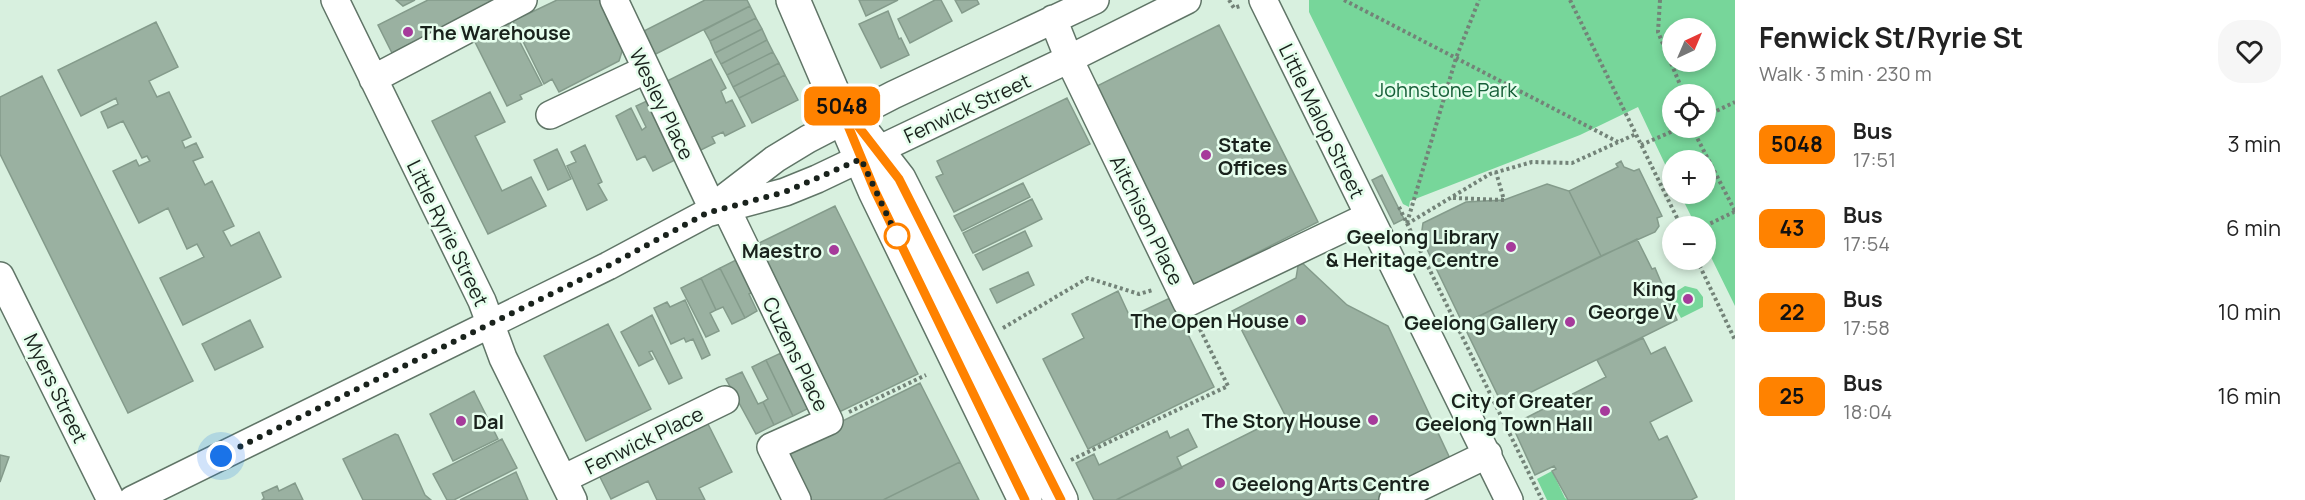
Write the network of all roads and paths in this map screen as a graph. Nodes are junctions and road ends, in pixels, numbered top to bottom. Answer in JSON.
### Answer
{"nodes":[{"id":1,"x":335,"y":0,"type":"edge"},
{"id":2,"x":523,"y":0,"type":"edge"},
{"id":3,"x":614,"y":0,"type":"edge"},
{"id":4,"x":793,"y":0,"type":"edge"},
{"id":5,"x":1095,"y":0,"type":"edge"},
{"id":6,"x":1187,"y":0,"type":"edge"},
{"id":7,"x":1263,"y":0,"type":"edge"},
{"id":8,"x":1344,"y":0,"type":"edge"},
{"id":9,"x":1479,"y":0,"type":"edge"},
{"id":10,"x":1570,"y":0,"type":"edge"},
{"id":11,"x":1660,"y":0,"type":"edge"},
{"id":12,"x":1053,"y":19,"type":"junction"},
{"id":13,"x":1456,"y":58,"type":"junction"},
{"id":14,"x":1069,"y":60,"type":"junction"},
{"id":15,"x":645,"y":70,"type":"junction"},
{"id":16,"x":373,"y":79,"type":"junction"},
{"id":17,"x":1680,"y":84,"type":"edge"},
{"id":18,"x":1735,"y":102,"type":"edge"},
{"id":19,"x":1716,"y":111,"type":"edge"},
{"id":20,"x":844,"y":112,"type":"junction"},
{"id":21,"x":550,"y":115,"type":"dead end"},
{"id":22,"x":1636,"y":134,"type":"junction"},
{"id":23,"x":1662,"y":136,"type":"edge"},
{"id":24,"x":1697,"y":138,"type":"edge"},
{"id":25,"x":1618,"y":142,"type":"junction"},
{"id":26,"x":1641,"y":145,"type":"junction"},
{"id":27,"x":869,"y":154,"type":"junction"},
{"id":28,"x":1496,"y":172,"type":"junction"},
{"id":29,"x":1453,"y":198,"type":"junction"},
{"id":30,"x":1399,"y":207,"type":"dead end"},
{"id":31,"x":715,"y":209,"type":"junction"},
{"id":32,"x":1735,"y":212,"type":"edge"},
{"id":33,"x":1369,"y":216,"type":"junction"},
{"id":34,"x":1676,"y":216,"type":"edge"},
{"id":35,"x":1716,"y":221,"type":"edge"},
{"id":36,"x":1407,"y":224,"type":"junction"},
{"id":37,"x":1702,"y":270,"type":"edge"},
{"id":38,"x":0,"y":276,"type":"edge"},
{"id":39,"x":1159,"y":289,"type":"dead end"},
{"id":40,"x":1187,"y":303,"type":"junction"},
{"id":41,"x":491,"y":324,"type":"junction"},
{"id":42,"x":981,"y":338,"type":"junction"},
{"id":43,"x":1735,"y":340,"type":"edge"},
{"id":44,"x":926,"y":375,"type":"dead end"},
{"id":45,"x":725,"y":400,"type":"dead end"},
{"id":46,"x":829,"y":421,"type":"junction"},
{"id":47,"x":1488,"y":454,"type":"junction"},
{"id":48,"x":1054,"y":486,"type":"edge"},
{"id":49,"x":568,"y":490,"type":"edge"},
{"id":50,"x":111,"y":500,"type":"edge"},
{"id":51,"x":132,"y":500,"type":"edge"},
{"id":52,"x":797,"y":500,"type":"edge"},
{"id":53,"x":1024,"y":500,"type":"edge"},
{"id":54,"x":1393,"y":500,"type":"edge"},
{"id":55,"x":1509,"y":500,"type":"edge"},
{"id":56,"x":1542,"y":500,"type":"edge"}],
"edges":[{"from":1,"to":16,"type":"street","name":"Little Ryrie Street"},
{"from":2,"to":16,"type":"street"},
{"from":3,"to":15,"type":"street","name":"Wesley Place"},
{"from":4,"to":20,"type":"main road"},
{"from":5,"to":12,"type":"street","name":"Fenwick Street"},
{"from":6,"to":14,"type":"street","name":"Fenwick Street"},
{"from":7,"to":33,"type":"street","name":"Little Malop Street"},
{"from":8,"to":13,"type":"path"},
{"from":9,"to":13,"type":"path"},
{"from":10,"to":22,"type":"path"},
{"from":11,"to":17,"type":"path"},
{"from":12,"to":14,"type":"street","name":"Aitchison Place"},
{"from":12,"to":20,"type":"street","name":"Fenwick Street"},
{"from":13,"to":25,"type":"path"},
{"from":13,"to":36,"type":"path"},
{"from":14,"to":27,"type":"street","name":"Fenwick Street"},
{"from":14,"to":40,"type":"street","name":"Aitchison Place"},
{"from":15,"to":21,"type":"street"},
{"from":15,"to":31,"type":"street","name":"Wesley Place"},
{"from":16,"to":41,"type":"street","name":"Little Ryrie Street"},
{"from":18,"to":19,"type":"path"},
{"from":20,"to":27,"type":"main road"},
{"from":20,"to":31,"type":"street","name":"Fenwick Street"},
{"from":22,"to":25,"type":"path"},
{"from":22,"to":26,"type":"path"},
{"from":23,"to":26,"type":"path"},
{"from":24,"to":32,"type":"path"},
{"from":25,"to":28,"type":"path"},
{"from":26,"to":34,"type":"path"},
{"from":27,"to":31,"type":"street","name":"Fenwick Street"},
{"from":27,"to":42,"type":"main road"},
{"from":27,"to":53,"type":"main road"},
{"from":28,"to":29,"type":"path"},
{"from":28,"to":29,"type":"path"},
{"from":29,"to":36,"type":"path"},
{"from":30,"to":36,"type":"path"},
{"from":31,"to":41,"type":"street","name":"Fenwick Street"},
{"from":31,"to":46,"type":"street","name":"Cuzens Place"},
{"from":32,"to":35,"type":"path"},
{"from":33,"to":40,"type":"street","name":"Aitchison Place"},
{"from":33,"to":47,"type":"street","name":"Little Malop Street"},
{"from":36,"to":56,"type":"path"},
{"from":37,"to":43,"type":"path"},
{"from":38,"to":50,"type":"street","name":"Myers Street"},
{"from":39,"to":42,"type":"path"},
{"from":40,"to":48,"type":"path"},
{"from":41,"to":49,"type":"street","name":"Little Ryrie Street"},
{"from":41,"to":51,"type":"street","name":"Fenwick Street"},
{"from":42,"to":48,"type":"main road"},
{"from":44,"to":46,"type":"path"},
{"from":45,"to":49,"type":"street","name":"Fenwick Place"},
{"from":46,"to":52,"type":"street","name":"Cuzens Place"},
{"from":47,"to":54,"type":"street"},
{"from":47,"to":55,"type":"street","name":"Little Malop Street"}]}
